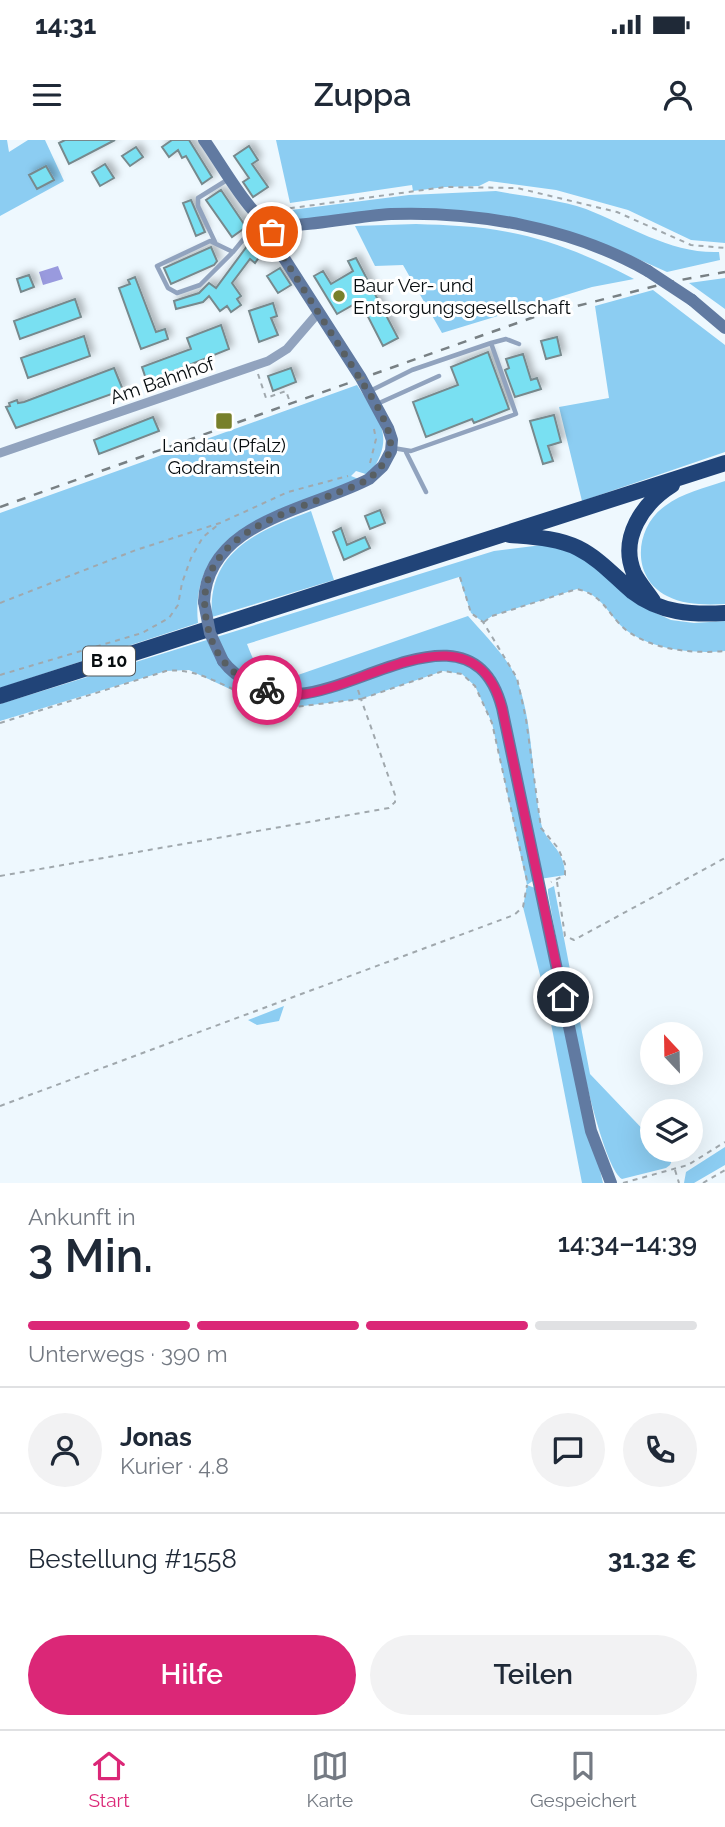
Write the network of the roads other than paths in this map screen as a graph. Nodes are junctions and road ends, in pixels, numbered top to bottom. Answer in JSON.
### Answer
{"nodes":[{"id":1,"x":205,"y":140,"type":"edge"},
{"id":2,"x":230,"y":177,"type":"junction"},
{"id":3,"x":258,"y":216,"type":"junction"},
{"id":4,"x":274,"y":226,"type":"junction"},
{"id":5,"x":215,"y":242,"type":"junction"},
{"id":6,"x":233,"y":252,"type":"junction"},
{"id":7,"x":318,"y":313,"type":"junction"},
{"id":8,"x":725,"y":328,"type":"edge"},
{"id":9,"x":491,"y":343,"type":"junction"},
{"id":10,"x":519,"y":344,"type":"dead end"},
{"id":11,"x":439,"y":376,"type":"dead end"},
{"id":12,"x":369,"y":391,"type":"junction"},
{"id":13,"x":376,"y":404,"type":"junction"},
{"id":14,"x":392,"y":447,"type":"junction"},
{"id":15,"x":406,"y":452,"type":"junction"},
{"id":16,"x":0,"y":453,"type":"edge"},
{"id":17,"x":725,"y":463,"type":"edge"},
{"id":18,"x":689,"y":474,"type":"junction"},
{"id":19,"x":426,"y":492,"type":"dead end"},
{"id":20,"x":504,"y":534,"type":"junction"},
{"id":21,"x":656,"y":605,"type":"junction"},
{"id":22,"x":725,"y":613,"type":"edge"},
{"id":23,"x":0,"y":696,"type":"edge"},
{"id":24,"x":611,"y":1183,"type":"edge"}],
"edges":[{"from":1,"to":2,"type":"street"},
{"from":2,"to":3,"type":"street"},
{"from":2,"to":5,"type":"lane"},
{"from":3,"to":4,"type":"street"},
{"from":3,"to":6,"type":"lane"},
{"from":4,"to":7,"type":"street"},
{"from":4,"to":8,"type":"street","bridge":true},
{"from":5,"to":6,"type":"lane"},
{"from":5,"to":6,"type":"lane"},
{"from":7,"to":12,"type":"street"},
{"from":7,"to":16,"type":"street","name":"Am Bahnhof"},
{"from":9,"to":10,"type":"lane"},
{"from":9,"to":12,"type":"lane"},
{"from":9,"to":15,"type":"lane"},
{"from":11,"to":13,"type":"lane"},
{"from":12,"to":13,"type":"street"},
{"from":13,"to":14,"type":"street"},
{"from":14,"to":15,"type":"lane"},
{"from":14,"to":24,"type":"street","bridge":true},
{"from":15,"to":19,"type":"lane"},
{"from":17,"to":18,"type":"highway","number":"B 10"},
{"from":18,"to":20,"type":"highway","number":"B 10"},
{"from":18,"to":21,"type":"highway"},
{"from":20,"to":21,"type":"highway"},
{"from":20,"to":23,"type":"highway","number":"B 10"},
{"from":21,"to":22,"type":"highway"}]}
